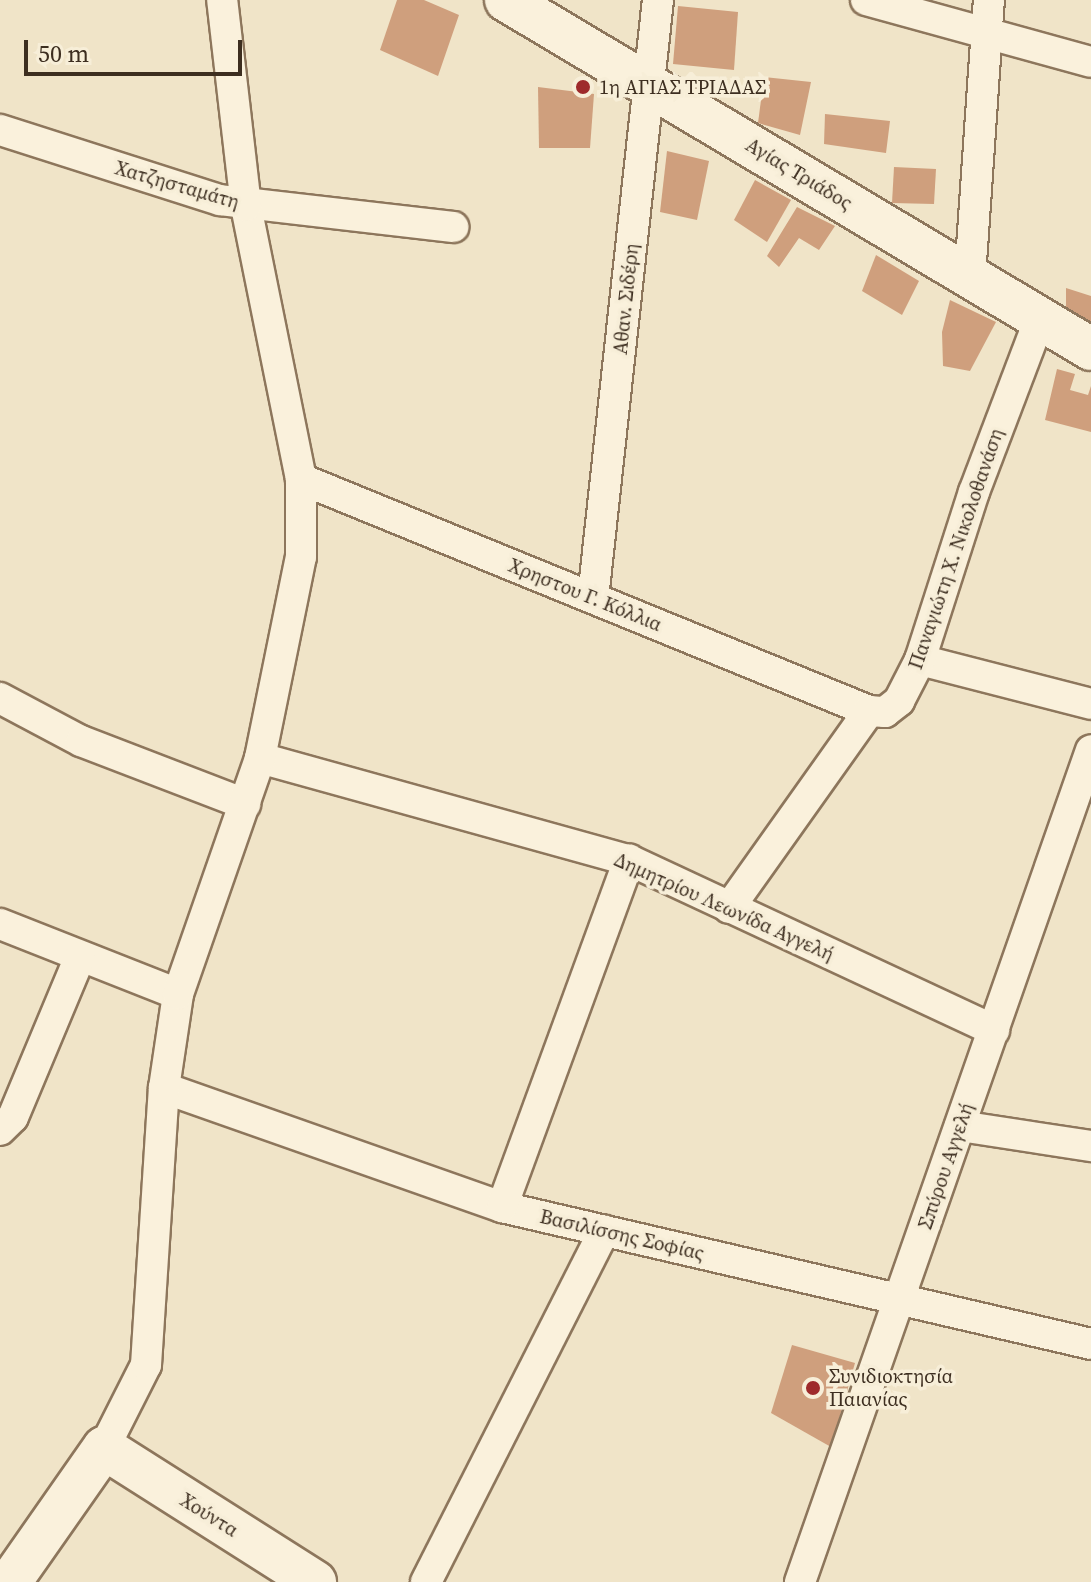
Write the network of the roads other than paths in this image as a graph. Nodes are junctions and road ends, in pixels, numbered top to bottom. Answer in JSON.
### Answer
{"nodes":[{"id":1,"x":222,"y":0,"type":"edge"},
{"id":2,"x":506,"y":0,"type":"edge"},
{"id":3,"x":658,"y":0,"type":"edge"},
{"id":4,"x":866,"y":0,"type":"edge"},
{"id":5,"x":989,"y":0,"type":"edge"},
{"id":6,"x":987,"y":34,"type":"junction"},
{"id":7,"x":1091,"y":62,"type":"edge"},
{"id":8,"x":648,"y":85,"type":"junction"},
{"id":9,"x":0,"y":130,"type":"edge"},
{"id":10,"x":246,"y":206,"type":"junction"},
{"id":11,"x":453,"y":227,"type":"dead end"},
{"id":12,"x":970,"y":277,"type":"junction"},
{"id":13,"x":1040,"y":318,"type":"junction"},
{"id":14,"x":1091,"y":349,"type":"edge"},
{"id":15,"x":301,"y":479,"type":"junction"},
{"id":16,"x":593,"y":598,"type":"junction"},
{"id":17,"x":920,"y":660,"type":"junction"},
{"id":18,"x":0,"y":698,"type":"edge"},
{"id":19,"x":1091,"y":704,"type":"edge"},
{"id":20,"x":869,"y":711,"type":"junction"},
{"id":21,"x":1091,"y":750,"type":"edge"},
{"id":22,"x":260,"y":758,"type":"junction"},
{"id":23,"x":245,"y":804,"type":"junction"},
{"id":24,"x":629,"y":860,"type":"junction"},
{"id":25,"x":729,"y":908,"type":"junction"},
{"id":26,"x":0,"y":924,"type":"edge"},
{"id":27,"x":80,"y":957,"type":"junction"},
{"id":28,"x":178,"y":994,"type":"junction"},
{"id":29,"x":994,"y":1030,"type":"junction"},
{"id":30,"x":164,"y":1088,"type":"junction"},
{"id":31,"x":960,"y":1126,"type":"junction"},
{"id":32,"x":0,"y":1130,"type":"edge"},
{"id":33,"x":1091,"y":1146,"type":"edge"},
{"id":34,"x":502,"y":1207,"type":"junction"},
{"id":35,"x":604,"y":1231,"type":"junction"},
{"id":36,"x":899,"y":1300,"type":"junction"},
{"id":37,"x":1091,"y":1344,"type":"edge"},
{"id":38,"x":104,"y":1448,"type":"junction"},
{"id":39,"x":10,"y":1582,"type":"edge"},
{"id":40,"x":315,"y":1582,"type":"edge"},
{"id":41,"x":426,"y":1582,"type":"edge"},
{"id":42,"x":800,"y":1582,"type":"edge"}],
"edges":[{"from":1,"to":10,"type":"street"},
{"from":2,"to":8,"type":"street","name":"Αγίας Τριάδος"},
{"from":3,"to":8,"type":"street","name":"Αθαν. Σιδέρη"},
{"from":4,"to":6,"type":"street"},
{"from":5,"to":6,"type":"street"},
{"from":6,"to":7,"type":"street"},
{"from":6,"to":12,"type":"street"},
{"from":8,"to":12,"type":"street","name":"Αγίας Τριάδος"},
{"from":8,"to":16,"type":"street","name":"Αθαν. Σιδέρη"},
{"from":9,"to":10,"type":"street","name":"Χατζησταμάτη"},
{"from":10,"to":11,"type":"street","name":"Χατζησταμάτη"},
{"from":10,"to":15,"type":"street"},
{"from":12,"to":13,"type":"street","name":"Αγίας Τριάδος"},
{"from":13,"to":14,"type":"street","name":"Αγίας Τριάδος"},
{"from":13,"to":17,"type":"street","name":"Παναγιώτη Χ. Νικολοθανάση"},
{"from":15,"to":16,"type":"street","name":"Χρηστου Γ. Κόλλια"},
{"from":15,"to":22,"type":"street"},
{"from":16,"to":20,"type":"street","name":"Χρηστου Γ. Κόλλια"},
{"from":17,"to":19,"type":"street"},
{"from":17,"to":20,"type":"street","name":"Παναγιώτη Χ. Νικολοθανάση"},
{"from":18,"to":23,"type":"street"},
{"from":20,"to":25,"type":"street","name":"Παναγιώτη Χ. Νικολοθανάση"},
{"from":21,"to":29,"type":"street","name":"Σπύρου Αγγελή"},
{"from":22,"to":23,"type":"street"},
{"from":22,"to":24,"type":"street","name":"Δημητρίου Λεωνίδα Αγγελή"},
{"from":23,"to":28,"type":"street"},
{"from":24,"to":25,"type":"street","name":"Δημητρίου Λεωνίδα Αγγελή"},
{"from":24,"to":34,"type":"street"},
{"from":25,"to":29,"type":"street","name":"Δημητρίου Λεωνίδα Αγγελή"},
{"from":26,"to":27,"type":"street"},
{"from":27,"to":28,"type":"street"},
{"from":27,"to":32,"type":"street"},
{"from":28,"to":30,"type":"street"},
{"from":29,"to":31,"type":"street","name":"Σπύρου Αγγελή"},
{"from":30,"to":34,"type":"street","name":"Βασιλίσσης Σοφίας"},
{"from":30,"to":38,"type":"street"},
{"from":31,"to":33,"type":"street"},
{"from":31,"to":36,"type":"street","name":"Σπύρου Αγγελή"},
{"from":34,"to":35,"type":"street","name":"Βασιλίσσης Σοφίας"},
{"from":35,"to":36,"type":"street","name":"Βασιλίσσης Σοφίας"},
{"from":35,"to":41,"type":"street"},
{"from":36,"to":37,"type":"street","name":"Βασιλίσσης Σοφίας"},
{"from":36,"to":42,"type":"street","name":"Σπύρου Αγγελή"},
{"from":38,"to":39,"type":"street"},
{"from":38,"to":40,"type":"street","name":"Χούντα"}]}
